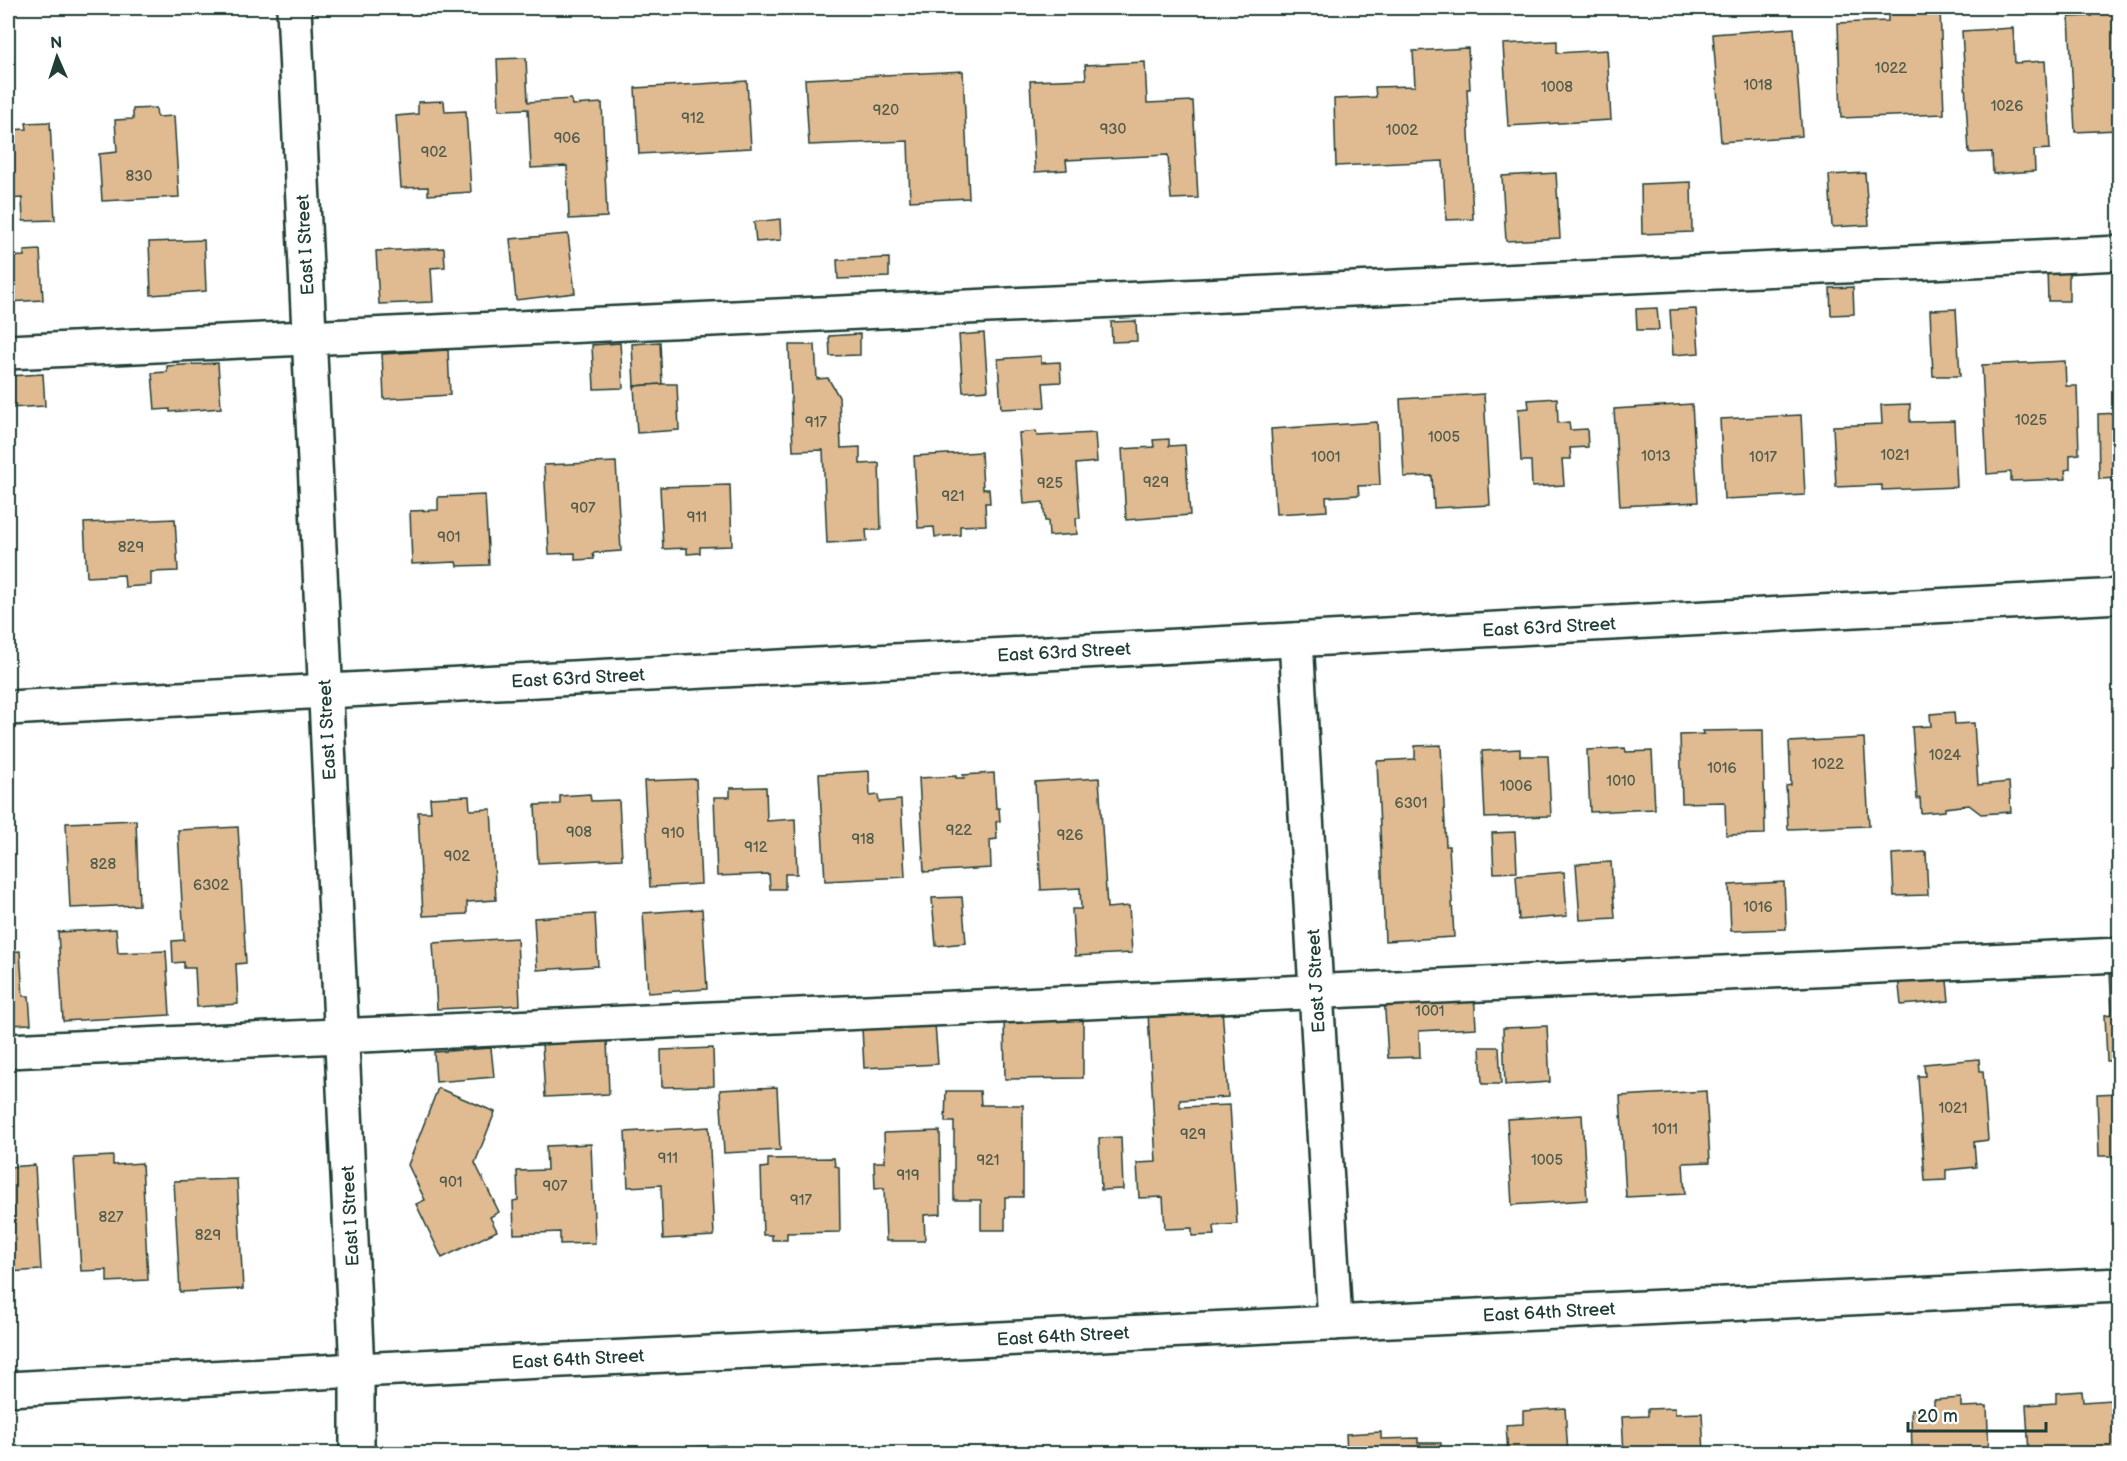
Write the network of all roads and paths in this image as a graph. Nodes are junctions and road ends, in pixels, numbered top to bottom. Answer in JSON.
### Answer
{"nodes":[{"id":1,"x":294,"y":8,"type":"edge"},
{"id":2,"x":2120,"y":253,"type":"edge"},
{"id":3,"x":309,"y":338,"type":"junction"},
{"id":4,"x":8,"y":352,"type":"edge"},
{"id":5,"x":2120,"y":596,"type":"edge"},
{"id":6,"x":1296,"y":640,"type":"junction"},
{"id":7,"x":326,"y":691,"type":"junction"},
{"id":8,"x":8,"y":708,"type":"edge"},
{"id":9,"x":2120,"y":955,"type":"edge"},
{"id":10,"x":1316,"y":992,"type":"junction"},
{"id":11,"x":341,"y":1035,"type":"junction"},
{"id":12,"x":8,"y":1052,"type":"edge"},
{"id":13,"x":2120,"y":1285,"type":"edge"},
{"id":14,"x":1335,"y":1323,"type":"junction"},
{"id":15,"x":357,"y":1370,"type":"junction"},
{"id":16,"x":8,"y":1389,"type":"edge"},
{"id":17,"x":357,"y":1454,"type":"edge"}],
"edges":[{"from":1,"to":3,"type":"street","name":"East I Street"},
{"from":2,"to":3,"type":"street"},
{"from":3,"to":4,"type":"street"},
{"from":3,"to":7,"type":"street","name":"East I Street"},
{"from":5,"to":6,"type":"street","name":"East 63rd Street"},
{"from":6,"to":7,"type":"street","name":"East 63rd Street"},
{"from":6,"to":10,"type":"street","name":"East J Street"},
{"from":7,"to":8,"type":"street","name":"East 63rd Street"},
{"from":7,"to":11,"type":"street","name":"East I Street"},
{"from":9,"to":10,"type":"street"},
{"from":10,"to":11,"type":"street"},
{"from":10,"to":14,"type":"street","name":"East J Street"},
{"from":11,"to":12,"type":"street"},
{"from":11,"to":15,"type":"street","name":"East I Street"},
{"from":13,"to":14,"type":"street","name":"East 64th Street"},
{"from":14,"to":15,"type":"street","name":"East 64th Street"},
{"from":15,"to":16,"type":"street","name":"East 64th Street"},
{"from":15,"to":17,"type":"street","name":"East I Street"}]}
